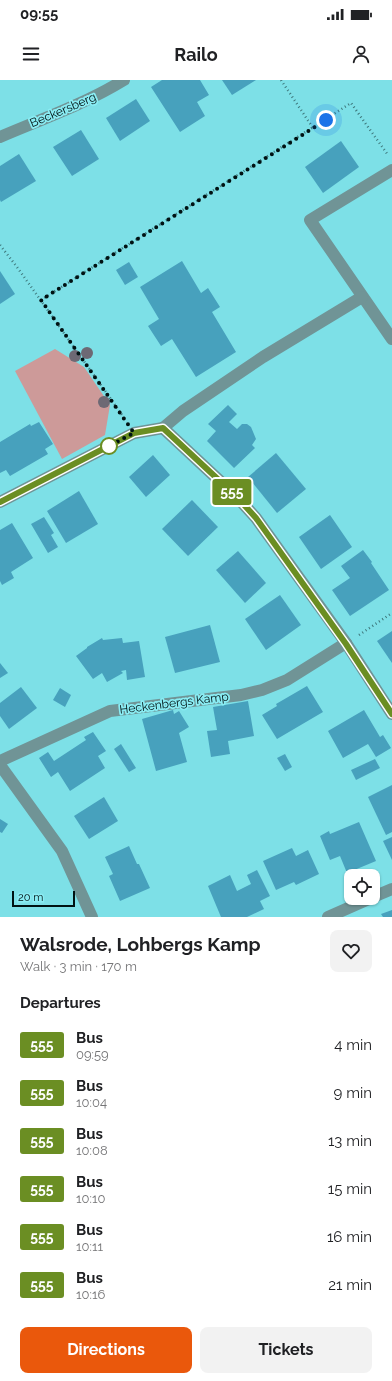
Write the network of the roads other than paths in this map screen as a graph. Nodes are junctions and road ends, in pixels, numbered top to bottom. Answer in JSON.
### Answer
{"nodes":[{"id":1,"x":124,"y":80,"type":"edge"},
{"id":2,"x":0,"y":137,"type":"edge"},
{"id":3,"x":392,"y":170,"type":"edge"},
{"id":4,"x":362,"y":297,"type":"junction"},
{"id":5,"x":392,"y":339,"type":"edge"},
{"id":6,"x":163,"y":428,"type":"junction"},
{"id":7,"x":0,"y":502,"type":"edge"},
{"id":8,"x":346,"y":644,"type":"junction"},
{"id":9,"x":392,"y":714,"type":"edge"},
{"id":10,"x":0,"y":761,"type":"edge"},
{"id":11,"x":0,"y":765,"type":"edge"},
{"id":12,"x":392,"y":889,"type":"edge"},
{"id":13,"x":380,"y":894,"type":"edge"},
{"id":14,"x":356,"y":905,"type":"edge"},
{"id":15,"x":92,"y":917,"type":"edge"},
{"id":16,"x":328,"y":917,"type":"edge"}],
"edges":[{"from":1,"to":2,"type":"street","name":"Beckersberg"},
{"from":3,"to":4,"type":"street"},
{"from":4,"to":5,"type":"street"},
{"from":4,"to":6,"type":"street"},
{"from":6,"to":7,"type":"street"},
{"from":6,"to":8,"type":"street"},
{"from":8,"to":9,"type":"street"},
{"from":8,"to":10,"type":"street","name":"Heckenbergs Kamp"},
{"from":11,"to":15,"type":"street"},
{"from":12,"to":13,"type":"street"},
{"from":14,"to":16,"type":"street"}]}
